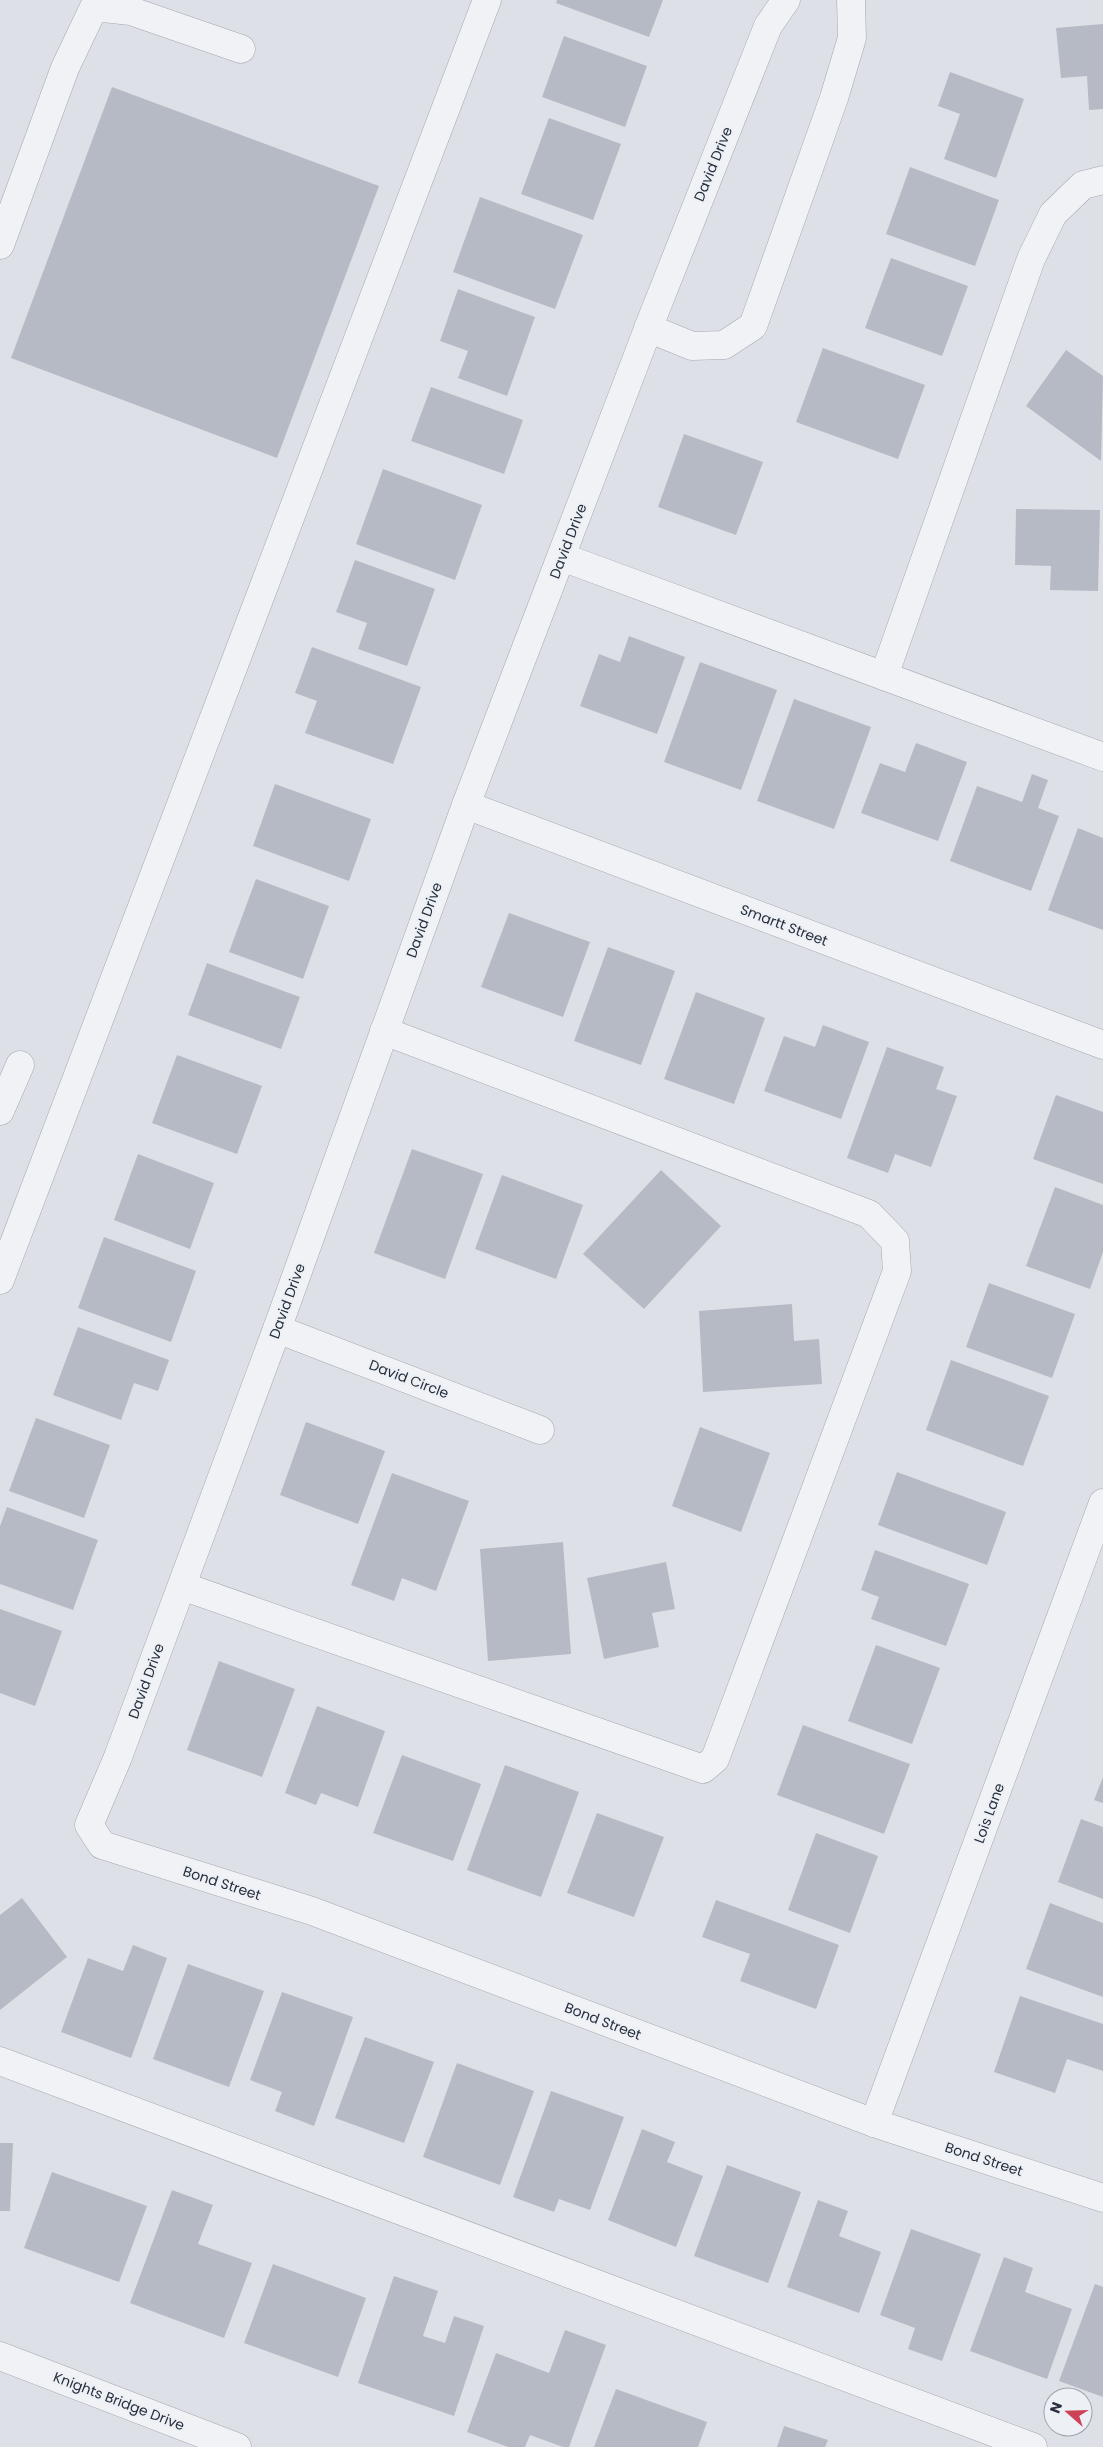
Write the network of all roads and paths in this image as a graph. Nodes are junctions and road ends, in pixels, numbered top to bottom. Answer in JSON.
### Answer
{"nodes":[{"id":1,"x":487,"y":0,"type":"edge"},
{"id":2,"x":786,"y":0,"type":"edge"},
{"id":3,"x":851,"y":0,"type":"edge"},
{"id":4,"x":241,"y":50,"type":"dead end"},
{"id":5,"x":1103,"y":180,"type":"edge"},
{"id":6,"x":0,"y":245,"type":"edge"},
{"id":7,"x":648,"y":328,"type":"junction"},
{"id":8,"x":562,"y":557,"type":"junction"},
{"id":9,"x":884,"y":676,"type":"junction"},
{"id":10,"x":1103,"y":757,"type":"edge"},
{"id":11,"x":466,"y":806,"type":"junction"},
{"id":12,"x":384,"y":1031,"type":"junction"},
{"id":13,"x":1103,"y":1044,"type":"edge"},
{"id":14,"x":20,"y":1065,"type":"dead end"},
{"id":15,"x":0,"y":1111,"type":"edge"},
{"id":16,"x":0,"y":1280,"type":"edge"},
{"id":17,"x":277,"y":1329,"type":"junction"},
{"id":18,"x":540,"y":1430,"type":"dead end"},
{"id":19,"x":1103,"y":1503,"type":"edge"},
{"id":20,"x":182,"y":1586,"type":"junction"},
{"id":21,"x":102,"y":1845,"type":"joint"},
{"id":22,"x":0,"y":2061,"type":"edge"},
{"id":23,"x":874,"y":2123,"type":"junction"},
{"id":24,"x":1101,"y":2190,"type":"edge"},
{"id":25,"x":0,"y":2356,"type":"edge"},
{"id":26,"x":238,"y":2447,"type":"edge"},
{"id":27,"x":1033,"y":2447,"type":"edge"}],
"edges":[{"from":1,"to":16,"type":"street"},
{"from":2,"to":7,"type":"street","name":"David Drive"},
{"from":3,"to":7,"type":"street"},
{"from":4,"to":6,"type":"street"},
{"from":5,"to":9,"type":"street"},
{"from":7,"to":8,"type":"street","name":"David Drive"},
{"from":8,"to":9,"type":"street"},
{"from":8,"to":11,"type":"street","name":"David Drive"},
{"from":9,"to":10,"type":"street"},
{"from":11,"to":12,"type":"street","name":"David Drive"},
{"from":11,"to":13,"type":"street","name":"Smartt Street"},
{"from":12,"to":17,"type":"street","name":"David Drive"},
{"from":12,"to":20,"type":"street"},
{"from":14,"to":15,"type":"street"},
{"from":17,"to":18,"type":"street","name":"David Circle"},
{"from":17,"to":20,"type":"street","name":"David Drive"},
{"from":19,"to":23,"type":"street","name":"Lois Lane"},
{"from":20,"to":21,"type":"street","name":"David Drive"},
{"from":21,"to":23,"type":"street","name":"Bond Street"},
{"from":22,"to":27,"type":"street"},
{"from":23,"to":24,"type":"street","name":"Bond Street"},
{"from":25,"to":26,"type":"street","name":"Knights Bridge Drive"}]}
